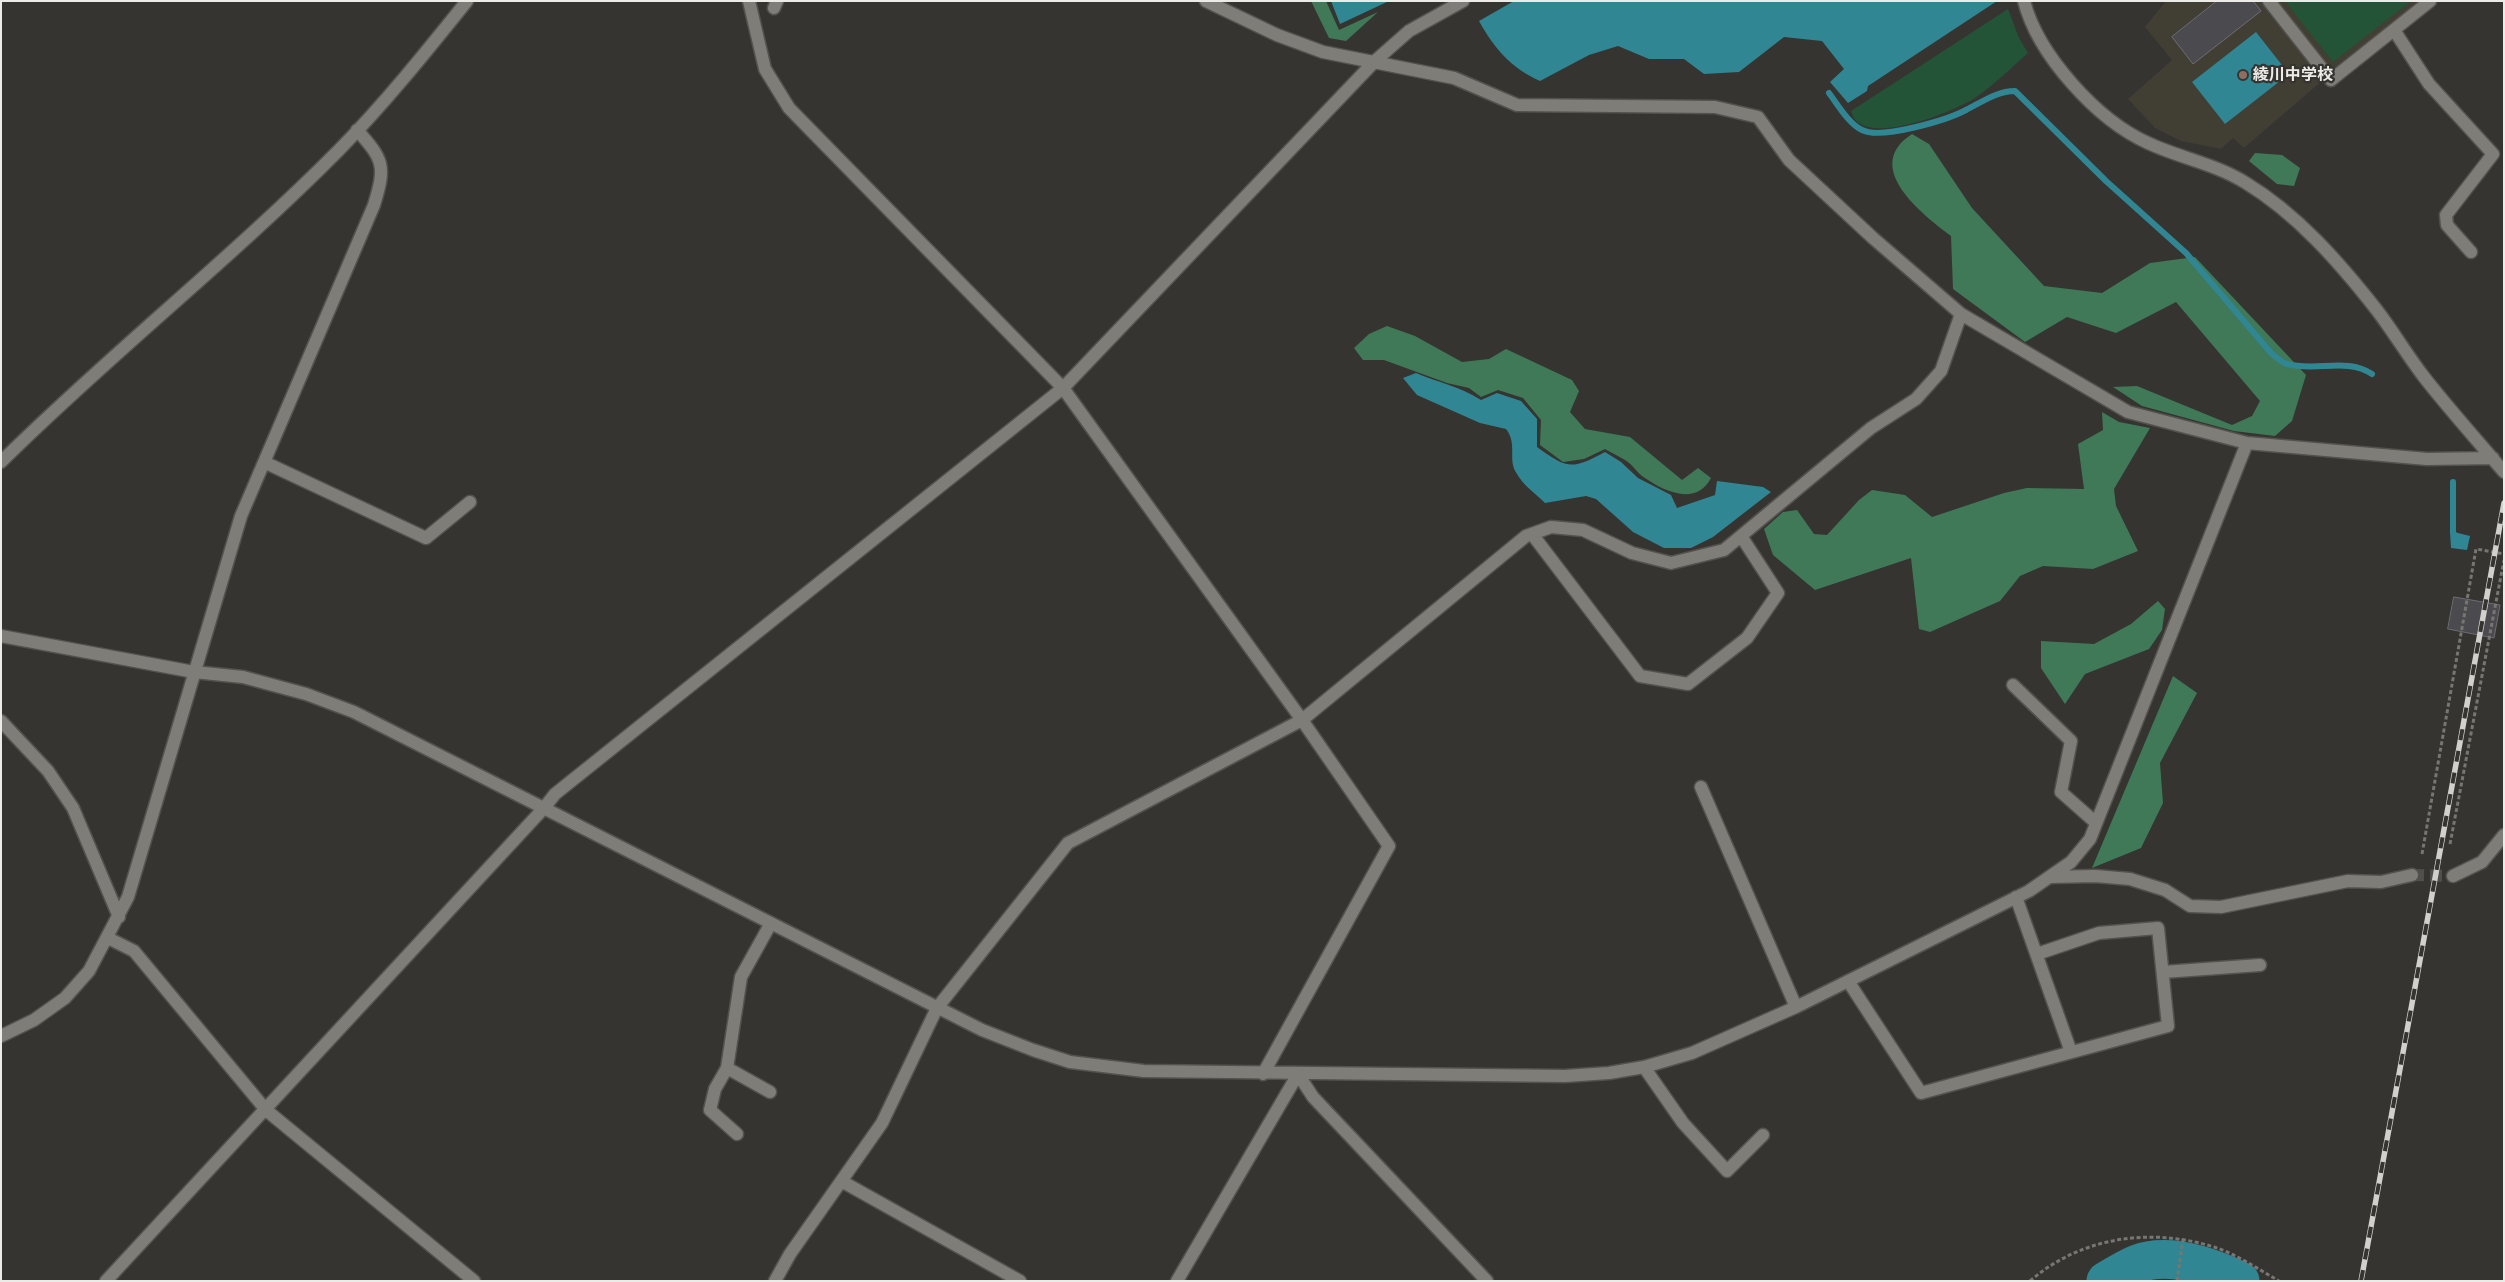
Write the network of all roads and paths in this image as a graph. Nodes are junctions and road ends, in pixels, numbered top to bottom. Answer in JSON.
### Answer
{"nodes":[{"id":1,"x":468,"y":1,"type":"edge"},
{"id":2,"x":748,"y":1,"type":"edge"},
{"id":3,"x":1206,"y":1,"type":"edge"},
{"id":4,"x":1463,"y":1,"type":"edge"},
{"id":5,"x":2024,"y":1,"type":"edge"},
{"id":6,"x":2269,"y":1,"type":"edge"},
{"id":7,"x":2430,"y":1,"type":"edge"},
{"id":8,"x":2394,"y":30,"type":"junction"},
{"id":9,"x":1375,"y":61,"type":"junction"},
{"id":10,"x":357,"y":130,"type":"junction"},
{"id":11,"x":2471,"y":252,"type":"dead end"},
{"id":12,"x":1961,"y":314,"type":"junction"},
{"id":13,"x":1063,"y":388,"type":"junction"},
{"id":14,"x":2247,"y":443,"type":"junction"},
{"id":15,"x":2493,"y":458,"type":"junction"},
{"id":16,"x":1,"y":462,"type":"edge"},
{"id":17,"x":264,"y":462,"type":"junction"},
{"id":18,"x":2504,"y":472,"type":"edge"},
{"id":19,"x":470,"y":502,"type":"dead end"},
{"id":20,"x":1532,"y":534,"type":"junction"},
{"id":21,"x":1741,"y":536,"type":"junction"},
{"id":22,"x":2504,"y":554,"type":"edge"},
{"id":23,"x":2504,"y":560,"type":"edge"},
{"id":24,"x":1,"y":636,"type":"edge"},
{"id":25,"x":194,"y":672,"type":"junction"},
{"id":26,"x":2013,"y":685,"type":"dead end"},
{"id":27,"x":1302,"y":720,"type":"junction"},
{"id":28,"x":1,"y":721,"type":"edge"},
{"id":29,"x":1701,"y":787,"type":"dead end"},
{"id":30,"x":544,"y":808,"type":"junction"},
{"id":31,"x":2096,"y":822,"type":"junction"},
{"id":32,"x":2504,"y":834,"type":"edge"},
{"id":33,"x":2450,"y":844,"type":"dead end"},
{"id":34,"x":2422,"y":854,"type":"dead end"},
{"id":35,"x":2412,"y":875,"type":"tunnel mouth"},
{"id":36,"x":2453,"y":876,"type":"tunnel mouth"},
{"id":37,"x":2052,"y":877,"type":"junction"},
{"id":38,"x":2016,"y":897,"type":"junction"},
{"id":39,"x":119,"y":917,"type":"junction"},
{"id":40,"x":771,"y":923,"type":"junction"},
{"id":41,"x":108,"y":938,"type":"junction"},
{"id":42,"x":2036,"y":954,"type":"junction"},
{"id":43,"x":2260,"y":965,"type":"dead end"},
{"id":44,"x":2163,"y":972,"type":"junction"},
{"id":45,"x":1848,"y":980,"type":"junction"},
{"id":46,"x":1796,"y":1007,"type":"junction"},
{"id":47,"x":937,"y":1008,"type":"junction"},
{"id":48,"x":1,"y":1036,"type":"edge"},
{"id":49,"x":2071,"y":1052,"type":"junction"},
{"id":50,"x":1644,"y":1067,"type":"junction"},
{"id":51,"x":727,"y":1068,"type":"junction"},
{"id":52,"x":1263,"y":1074,"type":"junction"},
{"id":53,"x":1298,"y":1074,"type":"junction"},
{"id":54,"x":770,"y":1092,"type":"dead end"},
{"id":55,"x":266,"y":1110,"type":"junction"},
{"id":56,"x":737,"y":1134,"type":"dead end"},
{"id":57,"x":1763,"y":1135,"type":"dead end"},
{"id":58,"x":842,"y":1182,"type":"junction"},
{"id":59,"x":2183,"y":1239,"type":"junction"},
{"id":60,"x":106,"y":1281,"type":"edge"},
{"id":61,"x":474,"y":1281,"type":"edge"},
{"id":62,"x":775,"y":1281,"type":"edge"},
{"id":63,"x":1020,"y":1281,"type":"edge"},
{"id":64,"x":1176,"y":1281,"type":"edge"},
{"id":65,"x":1487,"y":1281,"type":"edge"},
{"id":66,"x":2030,"y":1281,"type":"edge"},
{"id":67,"x":2178,"y":1281,"type":"edge"},
{"id":68,"x":2279,"y":1281,"type":"edge"}],
"edges":[{"from":1,"to":10,"type":"street"},
{"from":2,"to":13,"type":"street"},
{"from":3,"to":9,"type":"street"},
{"from":4,"to":9,"type":"street"},
{"from":5,"to":15,"type":"street"},
{"from":6,"to":8,"type":"street"},
{"from":7,"to":8,"type":"street"},
{"from":8,"to":11,"type":"street"},
{"from":9,"to":12,"type":"street"},
{"from":9,"to":13,"type":"street"},
{"from":10,"to":16,"type":"street"},
{"from":10,"to":17,"type":"street"},
{"from":12,"to":14,"type":"street"},
{"from":12,"to":21,"type":"street"},
{"from":13,"to":27,"type":"street"},
{"from":13,"to":30,"type":"street"},
{"from":14,"to":15,"type":"street"},
{"from":14,"to":31,"type":"street"},
{"from":15,"to":18,"type":"street"},
{"from":17,"to":19,"type":"street"},
{"from":17,"to":25,"type":"street"},
{"from":20,"to":21,"type":"street"},
{"from":20,"to":21,"type":"street"},
{"from":20,"to":27,"type":"street"},
{"from":22,"to":34,"type":"path"},
{"from":23,"to":33,"type":"path"},
{"from":24,"to":25,"type":"street"},
{"from":25,"to":30,"type":"street"},
{"from":25,"to":39,"type":"street"},
{"from":26,"to":31,"type":"street"},
{"from":27,"to":47,"type":"street"},
{"from":27,"to":52,"type":"street"},
{"from":28,"to":39,"type":"street"},
{"from":29,"to":46,"type":"street"},
{"from":30,"to":40,"type":"street"},
{"from":30,"to":55,"type":"street"},
{"from":31,"to":37,"type":"street"},
{"from":32,"to":36,"type":"street"},
{"from":35,"to":37,"type":"street"},
{"from":37,"to":38,"type":"street"},
{"from":38,"to":42,"type":"street"},
{"from":38,"to":45,"type":"street"},
{"from":39,"to":41,"type":"street"},
{"from":40,"to":47,"type":"street"},
{"from":40,"to":51,"type":"street"},
{"from":41,"to":48,"type":"street"},
{"from":41,"to":55,"type":"street"},
{"from":42,"to":44,"type":"street"},
{"from":42,"to":49,"type":"street"},
{"from":43,"to":44,"type":"street"},
{"from":44,"to":49,"type":"street"},
{"from":45,"to":46,"type":"street"},
{"from":45,"to":49,"type":"street"},
{"from":46,"to":50,"type":"street"},
{"from":47,"to":52,"type":"street"},
{"from":47,"to":58,"type":"street"},
{"from":50,"to":53,"type":"street"},
{"from":50,"to":57,"type":"street"},
{"from":51,"to":54,"type":"street"},
{"from":51,"to":56,"type":"street"},
{"from":52,"to":53,"type":"street"},
{"from":53,"to":64,"type":"street"},
{"from":53,"to":65,"type":"street"},
{"from":55,"to":60,"type":"street"},
{"from":55,"to":61,"type":"street"},
{"from":58,"to":62,"type":"street"},
{"from":58,"to":63,"type":"street"},
{"from":59,"to":66,"type":"path"},
{"from":59,"to":67,"type":"path"},
{"from":59,"to":68,"type":"path"}]}
